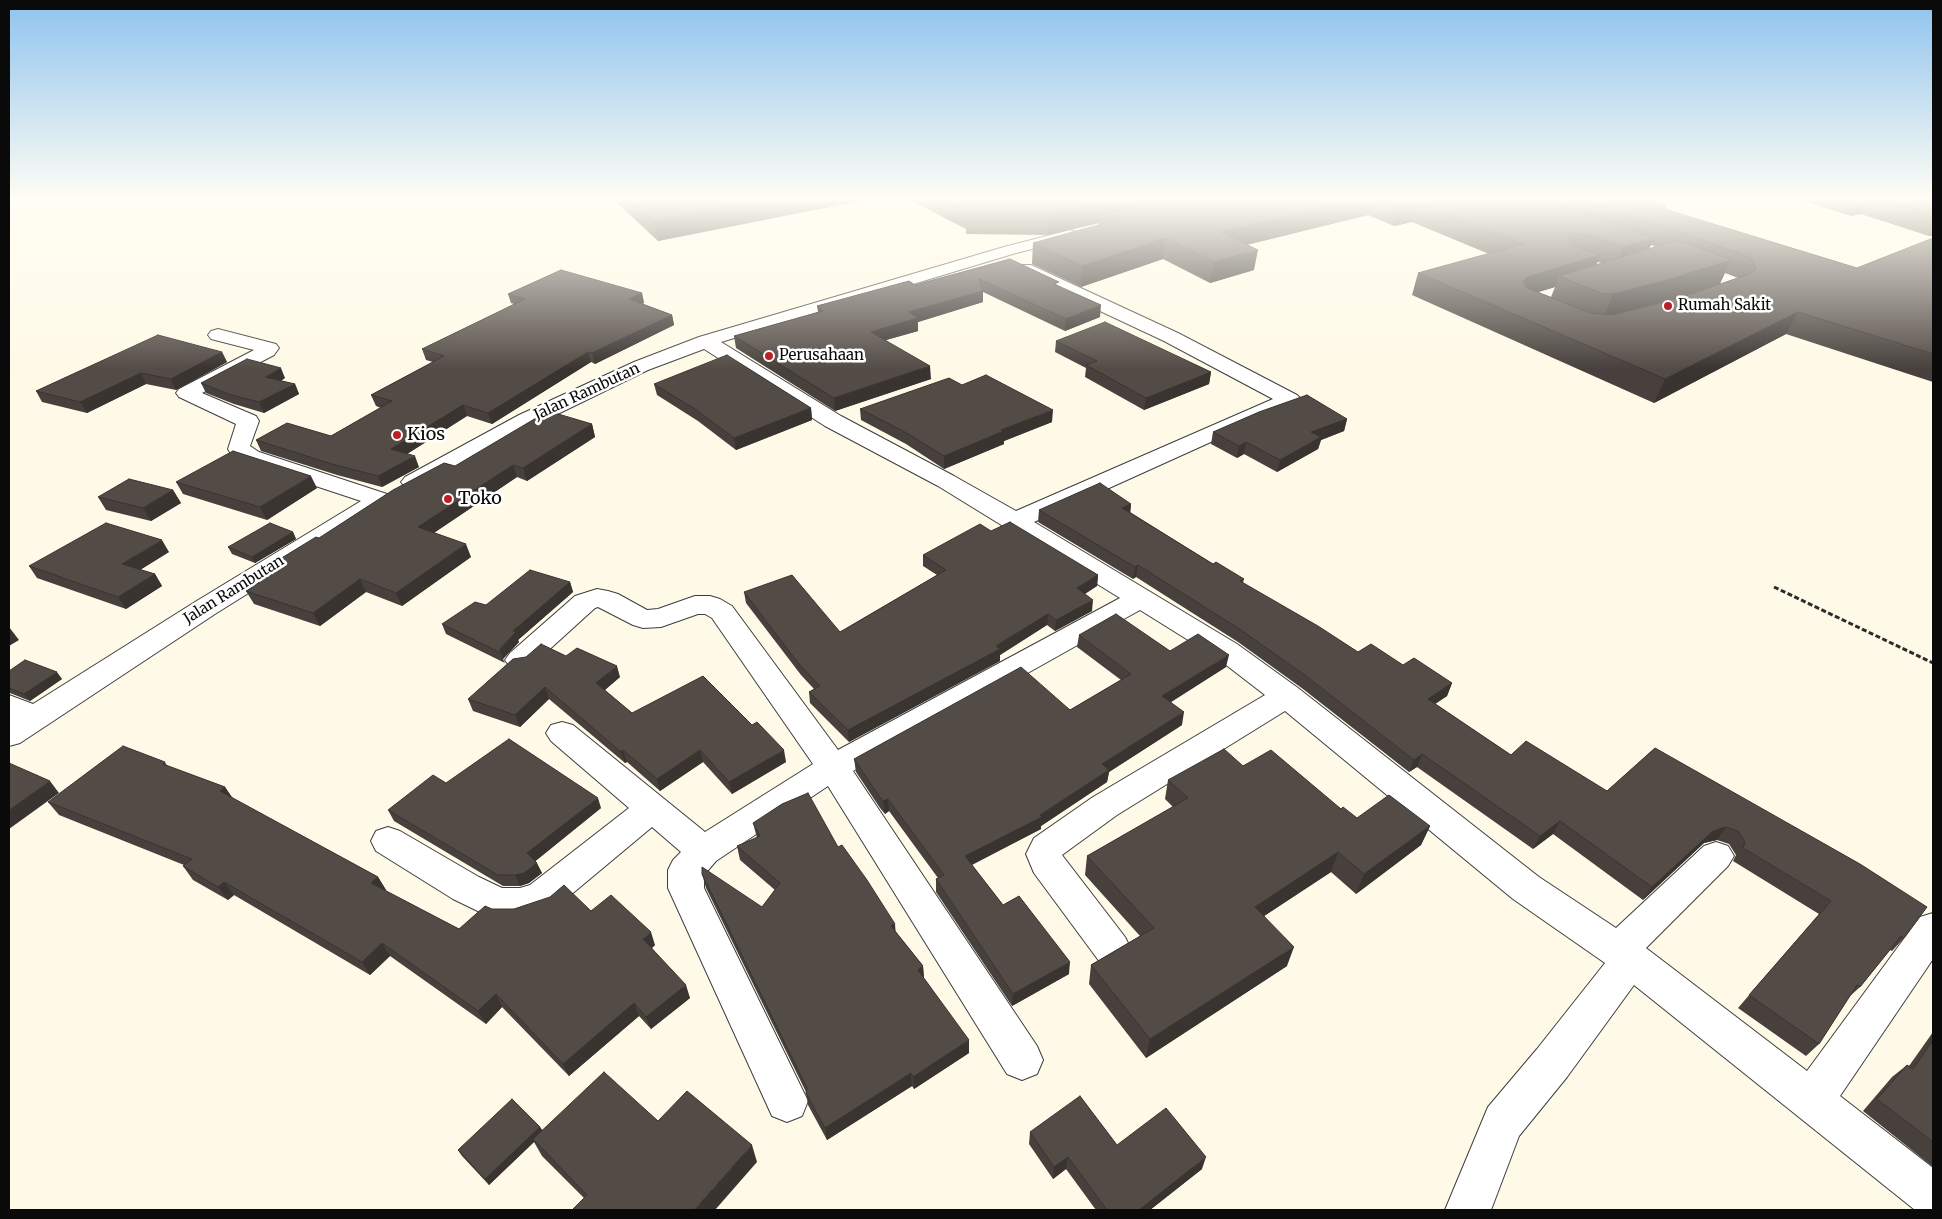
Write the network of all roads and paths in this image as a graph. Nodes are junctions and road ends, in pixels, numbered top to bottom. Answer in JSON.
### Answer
{"nodes":[{"id":1,"x":990,"y":256,"type":"edge"},
{"id":2,"x":1000,"y":256,"type":"edge"},
{"id":3,"x":218,"y":335,"type":"dead end"},
{"id":4,"x":706,"y":341,"type":"junction"},
{"id":5,"x":382,"y":500,"type":"junction"},
{"id":6,"x":1015,"y":521,"type":"junction"},
{"id":7,"x":1774,"y":586,"type":"dead end"},
{"id":8,"x":1142,"y":597,"type":"junction"},
{"id":9,"x":520,"y":660,"type":"edge"},
{"id":10,"x":1933,"y":663,"type":"edge"},
{"id":11,"x":1287,"y":696,"type":"junction"},
{"id":12,"x":22,"y":712,"type":"edge"},
{"id":13,"x":562,"y":733,"type":"dead end"},
{"id":14,"x":9,"y":735,"type":"edge"},
{"id":15,"x":832,"y":767,"type":"junction"},
{"id":16,"x":652,"y":808,"type":"junction"},
{"id":17,"x":388,"y":841,"type":"dead end"},
{"id":18,"x":704,"y":851,"type":"junction"},
{"id":19,"x":1716,"y":856,"type":"dead end"},
{"id":20,"x":1933,"y":930,"type":"edge"},
{"id":21,"x":1112,"y":949,"type":"dead end"},
{"id":22,"x":1624,"y":955,"type":"junction"},
{"id":23,"x":1022,"y":1060,"type":"dead end"},
{"id":24,"x":1812,"y":1100,"type":"junction"},
{"id":25,"x":787,"y":1101,"type":"dead end"},
{"id":26,"x":1933,"y":1196,"type":"edge"},
{"id":27,"x":1468,"y":1210,"type":"edge"}],
"edges":[{"from":1,"to":4,"type":"street","name":"Jalan Rambutan"},
{"from":2,"to":6,"type":"street"},
{"from":3,"to":5,"type":"street"},
{"from":4,"to":5,"type":"street","name":"Jalan Rambutan"},
{"from":4,"to":6,"type":"street"},
{"from":5,"to":12,"type":"street","name":"Jalan Rambutan"},
{"from":6,"to":8,"type":"street"},
{"from":7,"to":10,"type":"path"},
{"from":8,"to":11,"type":"street"},
{"from":8,"to":15,"type":"street"},
{"from":9,"to":15,"type":"street"},
{"from":11,"to":21,"type":"street"},
{"from":11,"to":22,"type":"street"},
{"from":12,"to":14,"type":"street","name":"Jalan Rambutan"},
{"from":13,"to":16,"type":"street"},
{"from":15,"to":18,"type":"street"},
{"from":15,"to":23,"type":"street"},
{"from":16,"to":17,"type":"street"},
{"from":16,"to":18,"type":"street"},
{"from":18,"to":25,"type":"street"},
{"from":19,"to":22,"type":"street"},
{"from":20,"to":24,"type":"street"},
{"from":22,"to":24,"type":"street"},
{"from":22,"to":27,"type":"street"},
{"from":24,"to":26,"type":"street"}]}
